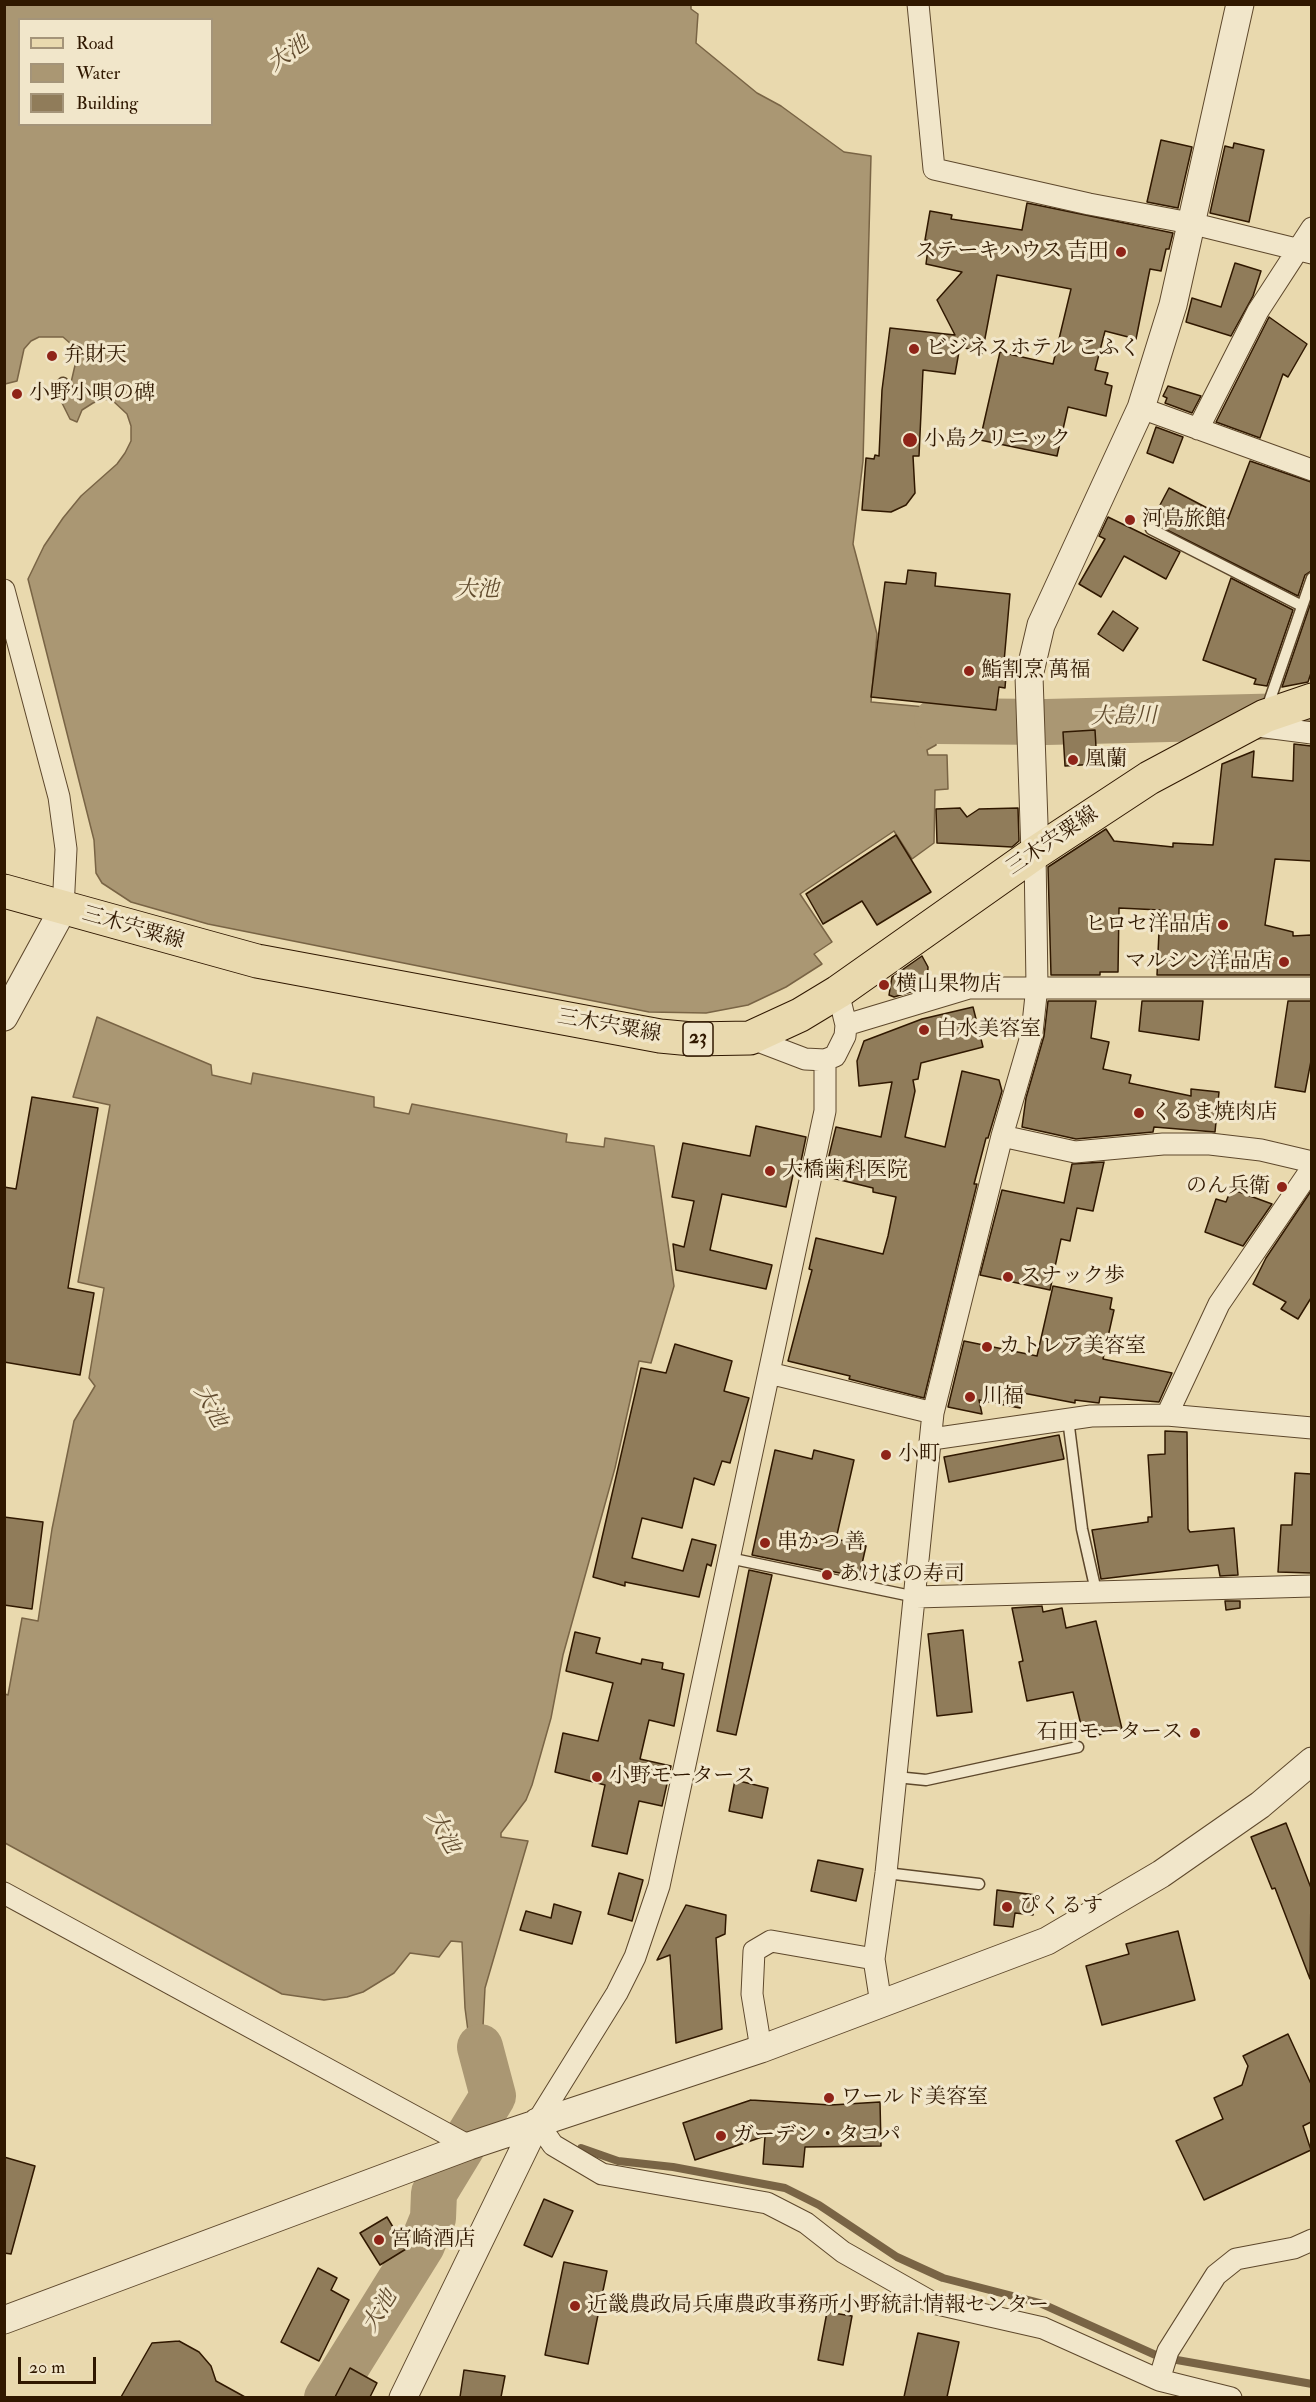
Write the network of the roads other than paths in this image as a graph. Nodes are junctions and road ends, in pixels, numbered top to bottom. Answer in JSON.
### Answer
{"nodes":[{"id":1,"x":918,"y":4,"type":"edge"},
{"id":2,"x":1240,"y":4,"type":"edge"},
{"id":3,"x":1190,"y":223,"type":"junction"},
{"id":4,"x":1311,"y":228,"type":"edge"},
{"id":5,"x":1304,"y":251,"type":"edge"},
{"id":6,"x":1141,"y":408,"type":"junction"},
{"id":7,"x":1198,"y":429,"type":"junction"},
{"id":8,"x":1311,"y":470,"type":"edge"},
{"id":9,"x":1151,"y":529,"type":"dead end"},
{"id":10,"x":1311,"y":578,"type":"edge"},
{"id":11,"x":4,"y":590,"type":"edge"},
{"id":12,"x":1302,"y":606,"type":"junction"},
{"id":13,"x":1311,"y":700,"type":"edge"},
{"id":14,"x":1256,"y":720,"type":"junction"},
{"id":15,"x":1311,"y":733,"type":"edge"},
{"id":16,"x":1035,"y":853,"type":"junction"},
{"id":17,"x":4,"y":891,"type":"edge"},
{"id":18,"x":63,"y":909,"type":"junction"},
{"id":19,"x":1037,"y":986,"type":"junction"},
{"id":20,"x":1311,"y":988,"type":"edge"},
{"id":21,"x":838,"y":992,"type":"junction"},
{"id":22,"x":4,"y":1017,"type":"edge"},
{"id":23,"x":846,"y":1025,"type":"junction"},
{"id":24,"x":750,"y":1038,"type":"junction"},
{"id":25,"x":825,"y":1060,"type":"junction"},
{"id":26,"x":1002,"y":1136,"type":"junction"},
{"id":27,"x":1311,"y":1162,"type":"edge"},
{"id":28,"x":1311,"y":1168,"type":"edge"},
{"id":29,"x":769,"y":1373,"type":"junction"},
{"id":30,"x":933,"y":1413,"type":"junction"},
{"id":31,"x":1167,"y":1415,"type":"junction"},
{"id":32,"x":1068,"y":1419,"type":"junction"},
{"id":33,"x":1311,"y":1428,"type":"edge"},
{"id":34,"x":932,"y":1439,"type":"junction"},
{"id":35,"x":729,"y":1558,"type":"junction"},
{"id":36,"x":1311,"y":1586,"type":"edge"},
{"id":37,"x":1096,"y":1591,"type":"junction"},
{"id":38,"x":916,"y":1597,"type":"junction"},
{"id":39,"x":1078,"y":1747,"type":"dead end"},
{"id":40,"x":1311,"y":1761,"type":"edge"},
{"id":41,"x":896,"y":1777,"type":"junction"},
{"id":42,"x":886,"y":1873,"type":"junction"},
{"id":43,"x":979,"y":1884,"type":"dead end"},
{"id":44,"x":4,"y":1893,"type":"edge"},
{"id":45,"x":874,"y":1959,"type":"junction"},
{"id":46,"x":881,"y":2004,"type":"junction"},
{"id":47,"x":761,"y":2049,"type":"junction"},
{"id":48,"x":537,"y":2122,"type":"junction"},
{"id":49,"x":469,"y":2146,"type":"junction"},
{"id":50,"x":1311,"y":2240,"type":"edge"},
{"id":51,"x":4,"y":2320,"type":"edge"},
{"id":52,"x":1163,"y":2366,"type":"junction"},
{"id":53,"x":403,"y":2397,"type":"edge"},
{"id":54,"x":1222,"y":2397,"type":"edge"}],
"edges":[{"from":1,"to":3,"type":"street"},
{"from":2,"to":3,"type":"street"},
{"from":3,"to":5,"type":"street"},
{"from":3,"to":6,"type":"street"},
{"from":4,"to":5,"type":"street"},
{"from":5,"to":7,"type":"street"},
{"from":6,"to":7,"type":"street"},
{"from":6,"to":16,"type":"street"},
{"from":7,"to":8,"type":"street"},
{"from":9,"to":12,"type":"lane"},
{"from":10,"to":12,"type":"lane"},
{"from":11,"to":18,"type":"street"},
{"from":12,"to":14,"type":"lane"},
{"from":13,"to":14,"type":"main road","name":"三木宍粟線","number":"23"},
{"from":14,"to":15,"type":"street"},
{"from":14,"to":16,"type":"main road","name":"三木宍粟線","number":"23"},
{"from":16,"to":19,"type":"street"},
{"from":16,"to":21,"type":"main road","name":"三木宍粟線","number":"23"},
{"from":17,"to":18,"type":"main road","name":"三木宍粟線","number":"23"},
{"from":18,"to":22,"type":"street"},
{"from":18,"to":24,"type":"main road","name":"三木宍粟線","number":"23"},
{"from":19,"to":20,"type":"street"},
{"from":19,"to":23,"type":"street"},
{"from":19,"to":26,"type":"street"},
{"from":21,"to":23,"type":"street"},
{"from":21,"to":24,"type":"main road","name":"三木宍粟線","number":"23"},
{"from":23,"to":25,"type":"street"},
{"from":24,"to":25,"type":"street"},
{"from":25,"to":29,"type":"street"},
{"from":26,"to":27,"type":"street"},
{"from":26,"to":30,"type":"street"},
{"from":28,"to":31,"type":"street"},
{"from":29,"to":30,"type":"street"},
{"from":29,"to":35,"type":"street"},
{"from":30,"to":34,"type":"street"},
{"from":31,"to":32,"type":"street"},
{"from":31,"to":33,"type":"street"},
{"from":32,"to":34,"type":"street"},
{"from":32,"to":37,"type":"lane"},
{"from":34,"to":38,"type":"street"},
{"from":35,"to":38,"type":"lane"},
{"from":35,"to":48,"type":"street"},
{"from":36,"to":37,"type":"street"},
{"from":37,"to":38,"type":"street"},
{"from":38,"to":41,"type":"street"},
{"from":39,"to":41,"type":"lane"},
{"from":40,"to":46,"type":"street"},
{"from":41,"to":42,"type":"street"},
{"from":42,"to":43,"type":"lane"},
{"from":42,"to":45,"type":"street"},
{"from":44,"to":49,"type":"street"},
{"from":45,"to":46,"type":"street"},
{"from":45,"to":47,"type":"street"},
{"from":46,"to":47,"type":"street"},
{"from":47,"to":48,"type":"street"},
{"from":48,"to":49,"type":"street"},
{"from":48,"to":52,"type":"street"},
{"from":48,"to":53,"type":"street"},
{"from":49,"to":51,"type":"street"},
{"from":50,"to":52,"type":"street"},
{"from":52,"to":54,"type":"street"}]}
